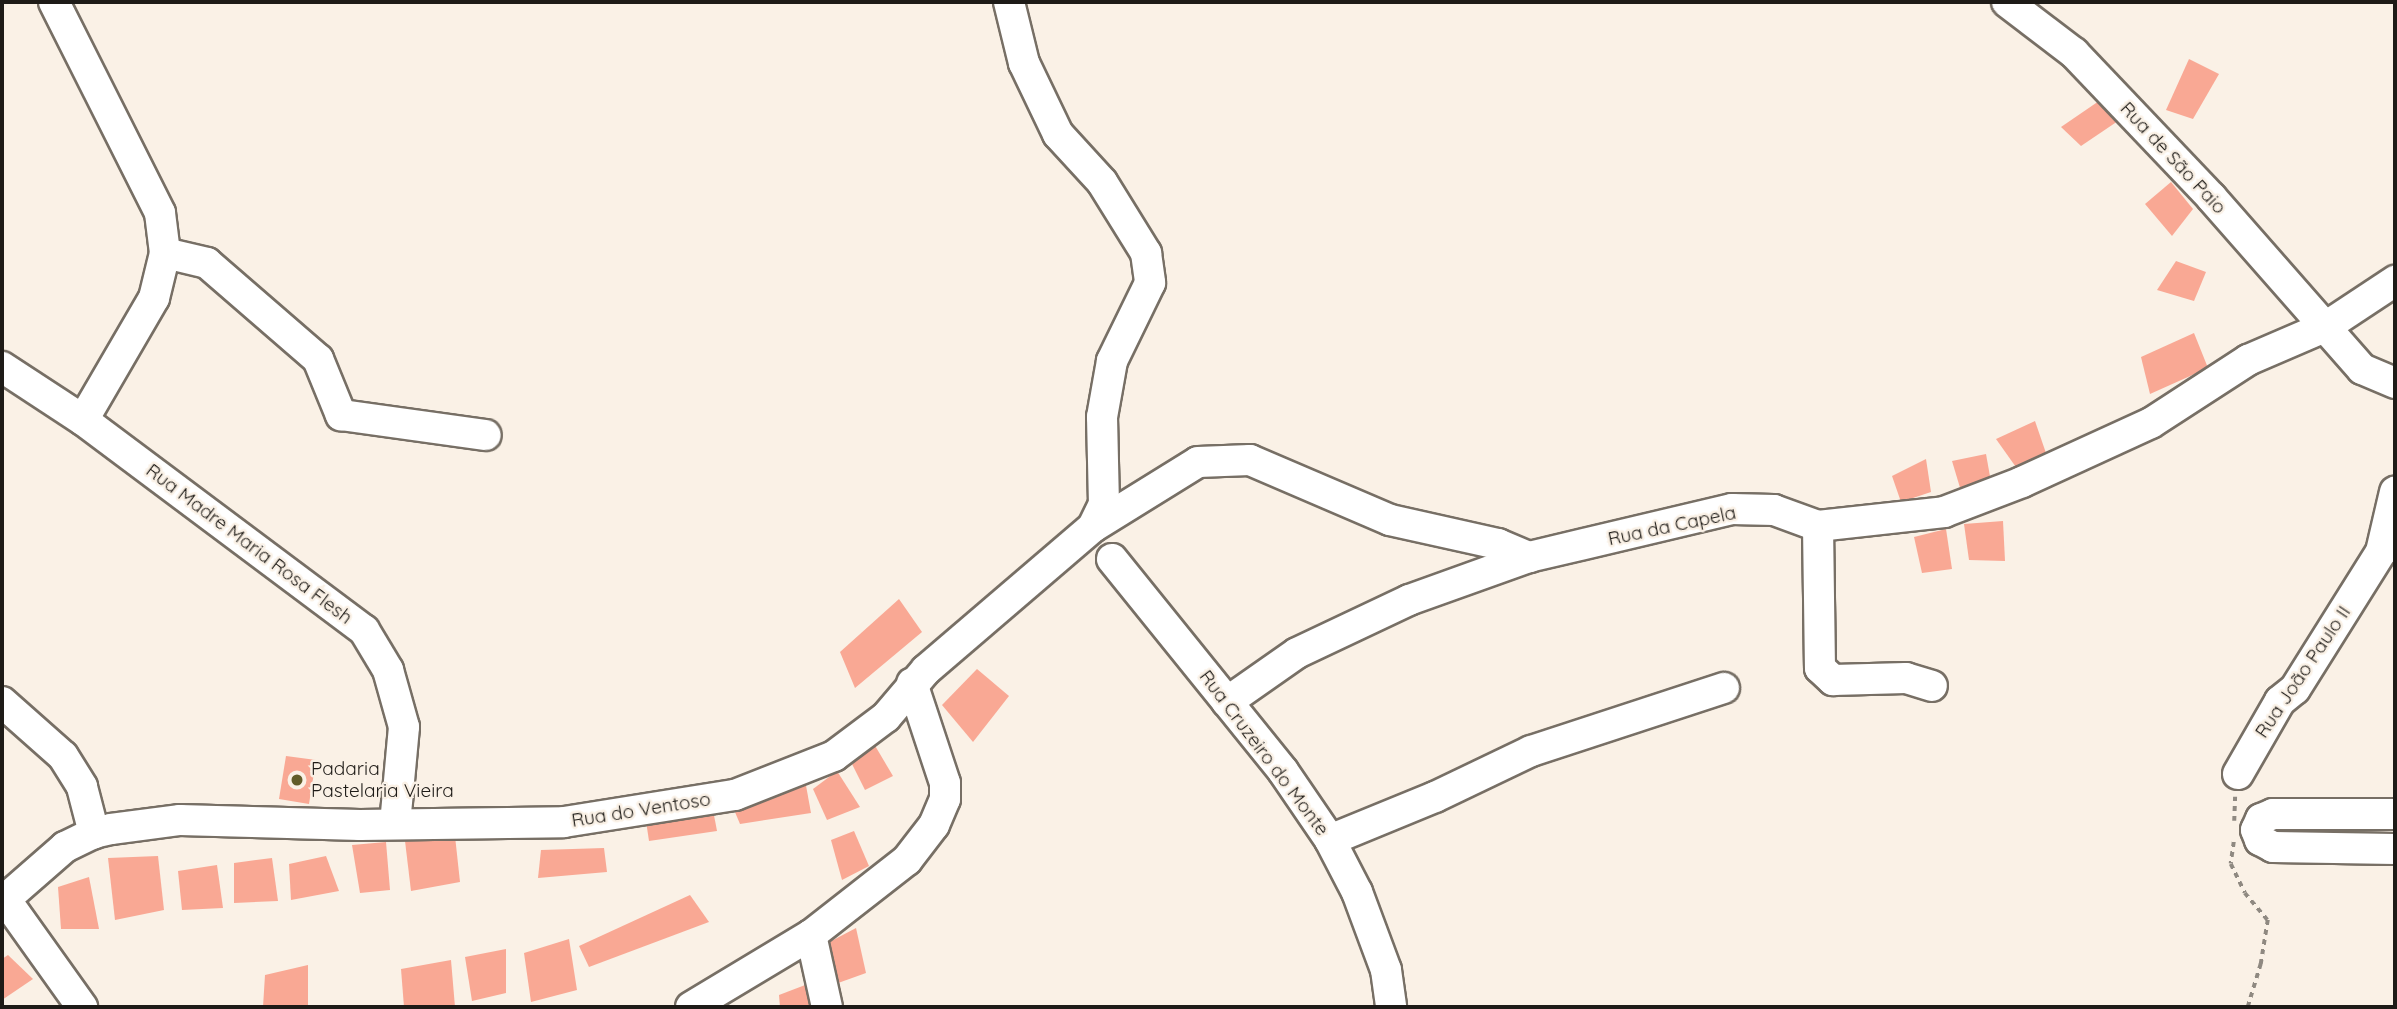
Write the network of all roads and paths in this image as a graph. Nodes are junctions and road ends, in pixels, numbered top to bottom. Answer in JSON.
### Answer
{"nodes":[{"id":1,"x":54,"y":2,"type":"edge"},
{"id":2,"x":1009,"y":2,"type":"edge"},
{"id":3,"x":2007,"y":2,"type":"edge"},
{"id":4,"x":165,"y":253,"type":"junction"},
{"id":5,"x":2395,"y":281,"type":"edge"},
{"id":6,"x":2327,"y":326,"type":"junction"},
{"id":7,"x":2,"y":367,"type":"edge"},
{"id":8,"x":2395,"y":383,"type":"edge"},
{"id":9,"x":83,"y":420,"type":"junction"},
{"id":10,"x":486,"y":435,"type":"dead end"},
{"id":11,"x":2395,"y":492,"type":"edge"},
{"id":12,"x":1818,"y":526,"type":"junction"},
{"id":13,"x":1093,"y":527,"type":"junction"},
{"id":14,"x":1529,"y":557,"type":"junction"},
{"id":15,"x":1112,"y":559,"type":"dead end"},
{"id":16,"x":912,"y":682,"type":"junction"},
{"id":17,"x":1932,"y":687,"type":"dead end"},
{"id":18,"x":1724,"y":688,"type":"dead end"},
{"id":19,"x":2,"y":702,"type":"edge"},
{"id":20,"x":1227,"y":702,"type":"junction"},
{"id":21,"x":2238,"y":774,"type":"joint"},
{"id":22,"x":2395,"y":814,"type":"edge"},
{"id":23,"x":395,"y":824,"type":"junction"},
{"id":24,"x":94,"y":833,"type":"junction"},
{"id":25,"x":1330,"y":840,"type":"junction"},
{"id":26,"x":2395,"y":849,"type":"edge"},
{"id":27,"x":4,"y":901,"type":"edge"},
{"id":28,"x":811,"y":935,"type":"junction"},
{"id":29,"x":82,"y":1007,"type":"edge"},
{"id":30,"x":691,"y":1007,"type":"edge"},
{"id":31,"x":827,"y":1007,"type":"edge"},
{"id":32,"x":1391,"y":1007,"type":"edge"},
{"id":33,"x":2248,"y":1007,"type":"edge"}],
"edges":[{"from":1,"to":4,"type":"street"},
{"from":2,"to":13,"type":"street"},
{"from":3,"to":6,"type":"street","name":"Rua de São Paio"},
{"from":4,"to":9,"type":"street"},
{"from":4,"to":10,"type":"street"},
{"from":5,"to":6,"type":"street","name":"Rua da Capela"},
{"from":6,"to":8,"type":"street","name":"Rua de São Paio"},
{"from":6,"to":12,"type":"street","name":"Rua da Capela"},
{"from":7,"to":9,"type":"street","name":"Rua Madre Maria Rosa Flesh"},
{"from":9,"to":23,"type":"street","name":"Rua Madre Maria Rosa Flesh"},
{"from":11,"to":21,"type":"street","name":"Rua João Paulo II"},
{"from":12,"to":14,"type":"street","name":"Rua da Capela"},
{"from":12,"to":17,"type":"street"},
{"from":13,"to":14,"type":"street"},
{"from":13,"to":16,"type":"street","name":"Rua do Ventoso"},
{"from":14,"to":20,"type":"street","name":"Rua da Capela"},
{"from":15,"to":20,"type":"street","name":"Rua Cruzeiro do Monte"},
{"from":16,"to":23,"type":"street","name":"Rua do Ventoso"},
{"from":16,"to":28,"type":"street"},
{"from":18,"to":25,"type":"street"},
{"from":19,"to":24,"type":"street"},
{"from":20,"to":25,"type":"street","name":"Rua Cruzeiro do Monte"},
{"from":21,"to":33,"type":"path"},
{"from":22,"to":26,"type":"street"},
{"from":23,"to":24,"type":"street","name":"Rua do Ventoso"},
{"from":24,"to":27,"type":"street","name":"Rua do Ventoso"},
{"from":25,"to":32,"type":"street","name":"Rua Cruzeiro do Monte"},
{"from":27,"to":29,"type":"street"},
{"from":28,"to":30,"type":"street"},
{"from":28,"to":31,"type":"street"}]}
